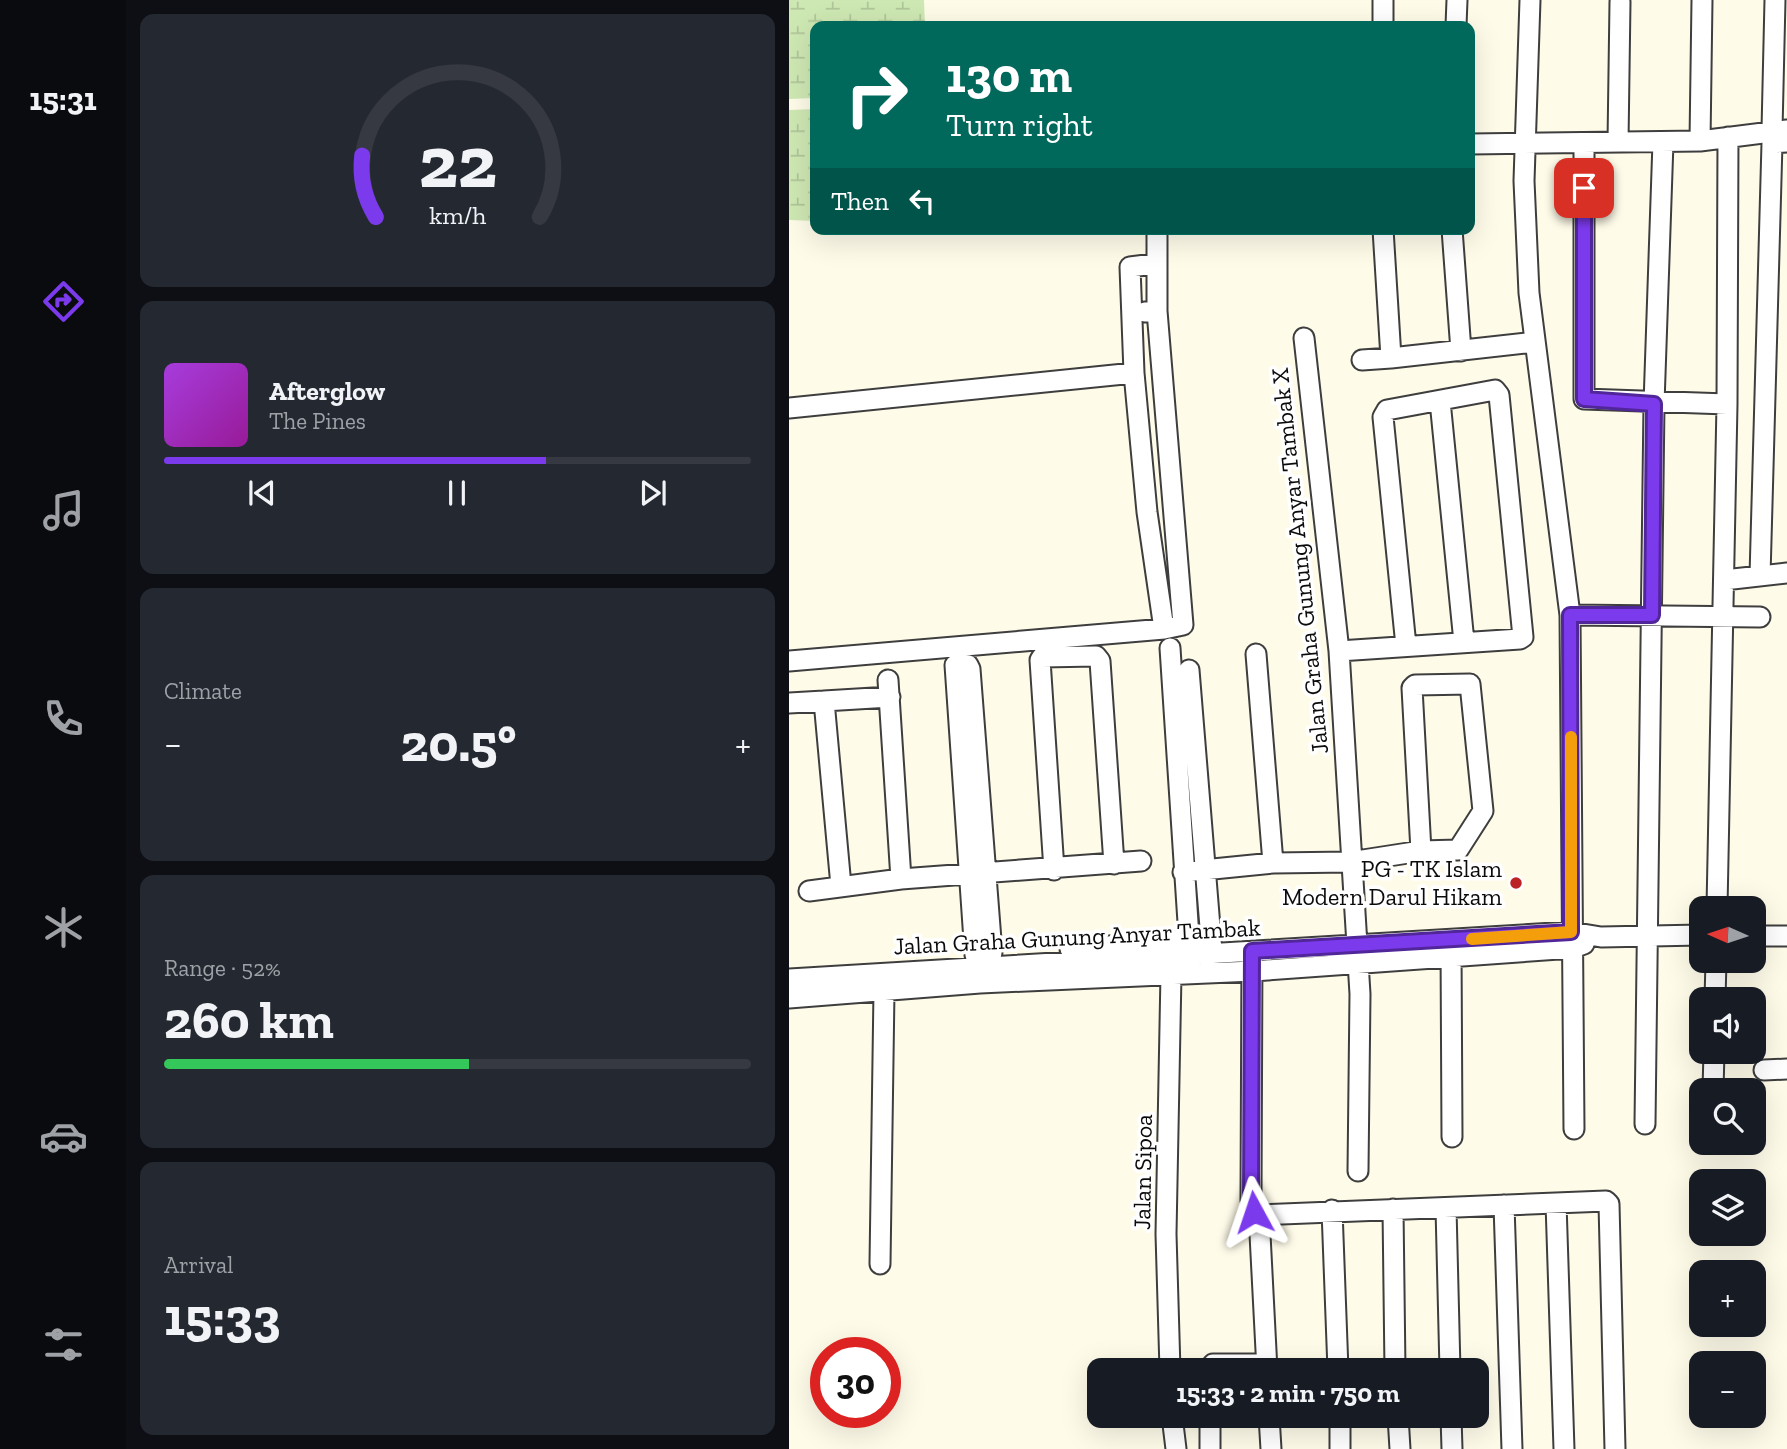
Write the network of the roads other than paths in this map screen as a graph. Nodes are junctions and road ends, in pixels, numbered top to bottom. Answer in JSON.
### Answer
{"nodes":[{"id":1,"x":1383,"y":0,"type":"edge"},
{"id":2,"x":1457,"y":0,"type":"edge"},
{"id":3,"x":1530,"y":0,"type":"edge"},
{"id":4,"x":1702,"y":0,"type":"edge"},
{"id":5,"x":1775,"y":0,"type":"edge"},
{"id":6,"x":1620,"y":2,"type":"edge"},
{"id":7,"x":1383,"y":21,"type":"edge"},
{"id":8,"x":1456,"y":21,"type":"edge"},
{"id":9,"x":1782,"y":134,"type":"edge"},
{"id":10,"x":1728,"y":137,"type":"junction"},
{"id":11,"x":1700,"y":141,"type":"junction"},
{"id":12,"x":1618,"y":142,"type":"junction"},
{"id":13,"x":1663,"y":142,"type":"junction"},
{"id":14,"x":1475,"y":144,"type":"edge"},
{"id":15,"x":1526,"y":144,"type":"junction"},
{"id":16,"x":1584,"y":144,"type":"junction"},
{"id":17,"x":1155,"y":235,"type":"edge"},
{"id":18,"x":1383,"y":235,"type":"edge"},
{"id":19,"x":1452,"y":235,"type":"edge"},
{"id":20,"x":1143,"y":312,"type":"junction"},
{"id":21,"x":1304,"y":338,"type":"dead end"},
{"id":22,"x":1535,"y":342,"type":"junction"},
{"id":23,"x":1461,"y":351,"type":"junction"},
{"id":24,"x":1391,"y":358,"type":"junction"},
{"id":25,"x":1362,"y":360,"type":"dead end"},
{"id":26,"x":1134,"y":373,"type":"junction"},
{"id":27,"x":1440,"y":401,"type":"junction"},
{"id":28,"x":1654,"y":404,"type":"junction"},
{"id":29,"x":1727,"y":404,"type":"junction"},
{"id":30,"x":789,"y":408,"type":"edge"},
{"id":31,"x":1787,"y":573,"type":"edge"},
{"id":32,"x":1760,"y":576,"type":"junction"},
{"id":33,"x":1724,"y":580,"type":"junction"},
{"id":34,"x":1570,"y":615,"type":"junction"},
{"id":35,"x":1652,"y":615,"type":"junction"},
{"id":36,"x":1723,"y":617,"type":"junction"},
{"id":37,"x":1760,"y":617,"type":"dead end"},
{"id":38,"x":1164,"y":629,"type":"junction"},
{"id":39,"x":1465,"y":642,"type":"junction"},
{"id":40,"x":1406,"y":646,"type":"junction"},
{"id":41,"x":1170,"y":648,"type":"dead end"},
{"id":42,"x":1339,"y":651,"type":"junction"},
{"id":43,"x":1256,"y":654,"type":"dead end"},
{"id":44,"x":789,"y":661,"type":"edge"},
{"id":45,"x":954,"y":668,"type":"dead end"},
{"id":46,"x":1189,"y":670,"type":"dead end"},
{"id":47,"x":824,"y":701,"type":"junction"},
{"id":48,"x":789,"y":703,"type":"edge"},
{"id":49,"x":1190,"y":806,"type":"junction"},
{"id":50,"x":1421,"y":852,"type":"junction"},
{"id":51,"x":1141,"y":861,"type":"dead end"},
{"id":52,"x":1350,"y":862,"type":"junction"},
{"id":53,"x":1273,"y":863,"type":"junction"},
{"id":54,"x":1114,"y":864,"type":"junction"},
{"id":55,"x":1054,"y":870,"type":"junction"},
{"id":56,"x":1195,"y":872,"type":"junction"},
{"id":57,"x":978,"y":875,"type":"junction"},
{"id":58,"x":901,"y":879,"type":"junction"},
{"id":59,"x":841,"y":886,"type":"junction"},
{"id":60,"x":808,"y":891,"type":"dead end"},
{"id":61,"x":1717,"y":896,"type":"edge"},
{"id":62,"x":1648,"y":934,"type":"junction"},
{"id":63,"x":1689,"y":935,"type":"edge"},
{"id":64,"x":1766,"y":936,"type":"edge"},
{"id":65,"x":1787,"y":936,"type":"edge"},
{"id":66,"x":1572,"y":940,"type":"junction"},
{"id":67,"x":1451,"y":949,"type":"junction"},
{"id":68,"x":1252,"y":951,"type":"junction"},
{"id":69,"x":1358,"y":953,"type":"junction"},
{"id":70,"x":983,"y":954,"type":"junction"},
{"id":71,"x":1213,"y":955,"type":"junction"},
{"id":72,"x":1190,"y":956,"type":"junction"},
{"id":73,"x":935,"y":969,"type":"junction"},
{"id":74,"x":1253,"y":971,"type":"junction"},
{"id":75,"x":1171,"y":974,"type":"junction"},
{"id":76,"x":789,"y":978,"type":"edge"},
{"id":77,"x":884,"y":991,"type":"junction"},
{"id":78,"x":789,"y":998,"type":"edge"},
{"id":79,"x":1787,"y":1069,"type":"edge"},
{"id":80,"x":1764,"y":1070,"type":"dead end"},
{"id":81,"x":1645,"y":1124,"type":"dead end"},
{"id":82,"x":1574,"y":1129,"type":"dead end"},
{"id":83,"x":1452,"y":1137,"type":"dead end"},
{"id":84,"x":1358,"y":1171,"type":"dead end"},
{"id":85,"x":1556,"y":1203,"type":"junction"},
{"id":86,"x":1504,"y":1205,"type":"junction"},
{"id":87,"x":1446,"y":1208,"type":"junction"},
{"id":88,"x":1393,"y":1209,"type":"junction"},
{"id":89,"x":1332,"y":1210,"type":"junction"},
{"id":90,"x":1259,"y":1215,"type":"junction"},
{"id":91,"x":880,"y":1264,"type":"dead end"},
{"id":92,"x":1170,"y":1358,"type":"edge"},
{"id":93,"x":1267,"y":1358,"type":"edge"},
{"id":94,"x":1338,"y":1358,"type":"edge"},
{"id":95,"x":1395,"y":1358,"type":"edge"},
{"id":96,"x":1450,"y":1358,"type":"edge"},
{"id":97,"x":1173,"y":1428,"type":"edge"},
{"id":98,"x":1210,"y":1428,"type":"edge"},
{"id":99,"x":1270,"y":1428,"type":"edge"},
{"id":100,"x":1340,"y":1428,"type":"edge"},
{"id":101,"x":1399,"y":1428,"type":"edge"},
{"id":102,"x":1451,"y":1428,"type":"edge"},
{"id":103,"x":1176,"y":1449,"type":"edge"},
{"id":104,"x":1210,"y":1449,"type":"edge"},
{"id":105,"x":1271,"y":1449,"type":"edge"},
{"id":106,"x":1340,"y":1449,"type":"edge"},
{"id":107,"x":1400,"y":1449,"type":"edge"},
{"id":108,"x":1452,"y":1449,"type":"edge"},
{"id":109,"x":1512,"y":1449,"type":"edge"},
{"id":110,"x":1564,"y":1449,"type":"edge"},
{"id":111,"x":1615,"y":1449,"type":"edge"}],
"edges":[{"from":1,"to":7,"type":"street"},
{"from":2,"to":8,"type":"street"},
{"from":3,"to":15,"type":"street"},
{"from":4,"to":11,"type":"street"},
{"from":5,"to":9,"type":"street"},
{"from":6,"to":12,"type":"street"},
{"from":9,"to":10,"type":"street"},
{"from":9,"to":32,"type":"street"},
{"from":10,"to":11,"type":"street"},
{"from":10,"to":29,"type":"street"},
{"from":11,"to":13,"type":"street"},
{"from":12,"to":13,"type":"street"},
{"from":12,"to":16,"type":"street"},
{"from":13,"to":28,"type":"street"},
{"from":14,"to":15,"type":"street"},
{"from":15,"to":16,"type":"street"},
{"from":15,"to":22,"type":"street"},
{"from":16,"to":28,"type":"street"},
{"from":17,"to":20,"type":"street"},
{"from":18,"to":24,"type":"street"},
{"from":19,"to":23,"type":"street"},
{"from":20,"to":26,"type":"street"},
{"from":20,"to":38,"type":"street"},
{"from":21,"to":42,"type":"street","name":"Jalan Graha Gunung Anyar Tambak X"},
{"from":22,"to":23,"type":"street"},
{"from":22,"to":34,"type":"street"},
{"from":23,"to":24,"type":"street"},
{"from":24,"to":25,"type":"street"},
{"from":26,"to":30,"type":"street"},
{"from":26,"to":38,"type":"street"},
{"from":27,"to":39,"type":"street"},
{"from":27,"to":39,"type":"street"},
{"from":27,"to":40,"type":"street"},
{"from":28,"to":29,"type":"street"},
{"from":28,"to":35,"type":"street"},
{"from":29,"to":33,"type":"street"},
{"from":31,"to":32,"type":"street"},
{"from":32,"to":33,"type":"street"},
{"from":33,"to":36,"type":"street"},
{"from":34,"to":35,"type":"street"},
{"from":34,"to":66,"type":"street"},
{"from":35,"to":36,"type":"street"},
{"from":35,"to":62,"type":"street"},
{"from":36,"to":37,"type":"street"},
{"from":36,"to":61,"type":"street"},
{"from":38,"to":44,"type":"street"},
{"from":39,"to":40,"type":"street"},
{"from":40,"to":42,"type":"street"},
{"from":41,"to":49,"type":"street"},
{"from":42,"to":52,"type":"street","name":"Jalan Graha Gunung Anyar Tambak X"},
{"from":43,"to":53,"type":"street"},
{"from":45,"to":57,"type":"street"},
{"from":46,"to":49,"type":"street"},
{"from":47,"to":48,"type":"street"},
{"from":47,"to":58,"type":"street"},
{"from":47,"to":59,"type":"street"},
{"from":49,"to":56,"type":"street"},
{"from":50,"to":50,"type":"street"},
{"from":50,"to":52,"type":"street"},
{"from":51,"to":54,"type":"street"},
{"from":52,"to":53,"type":"street"},
{"from":52,"to":69,"type":"street","name":"Jalan Graha Gunung Anyar Tambak X"},
{"from":53,"to":56,"type":"street"},
{"from":54,"to":55,"type":"street"},
{"from":54,"to":55,"type":"street"},
{"from":55,"to":57,"type":"street"},
{"from":56,"to":71,"type":"street"},
{"from":56,"to":72,"type":"street"},
{"from":57,"to":58,"type":"street"},
{"from":57,"to":70,"type":"street"},
{"from":58,"to":59,"type":"street"},
{"from":59,"to":60,"type":"street"},
{"from":62,"to":63,"type":"street","name":"Jalan Graha Gunung Anyar Tambak"},
{"from":62,"to":66,"type":"street","name":"Jalan Graha Gunung Anyar Tambak"},
{"from":62,"to":81,"type":"street"},
{"from":64,"to":65,"type":"street"},
{"from":66,"to":67,"type":"street","name":"Jalan Graha Gunung Anyar Tambak"},
{"from":66,"to":82,"type":"street"},
{"from":67,"to":69,"type":"street","name":"Jalan Graha Gunung Anyar Tambak"},
{"from":67,"to":83,"type":"street"},
{"from":68,"to":69,"type":"street","name":"Jalan Graha Gunung Anyar Tambak"},
{"from":68,"to":71,"type":"street","name":"Jalan Graha Gunung Anyar Tambak"},
{"from":68,"to":74,"type":"street"},
{"from":69,"to":74,"type":"street","name":"Jalan Graha Gunung Anyar Tambak"},
{"from":69,"to":84,"type":"street","name":"Jalan Graha Gunung Anyar Tambak X"},
{"from":70,"to":72,"type":"street"},
{"from":70,"to":73,"type":"street"},
{"from":71,"to":72,"type":"street","name":"Jalan Graha Gunung Anyar Tambak"},
{"from":71,"to":72,"type":"street"},
{"from":71,"to":74,"type":"street","name":"Jalan Graha Gunung Anyar Tambak"},
{"from":72,"to":73,"type":"street","name":"Jalan Graha Gunung Anyar Tambak"},
{"from":72,"to":75,"type":"street","name":"Jalan Graha Gunung Anyar Tambak"},
{"from":73,"to":76,"type":"street","name":"Jalan Graha Gunung Anyar Tambak"},
{"from":74,"to":90,"type":"street"},
{"from":75,"to":77,"type":"street","name":"Jalan Graha Gunung Anyar Tambak"},
{"from":75,"to":92,"type":"street","name":"Jalan Sipoa"},
{"from":77,"to":78,"type":"street","name":"Jalan Graha Gunung Anyar Tambak"},
{"from":77,"to":91,"type":"street"},
{"from":79,"to":80,"type":"street"},
{"from":85,"to":86,"type":"street"},
{"from":85,"to":110,"type":"street"},
{"from":85,"to":111,"type":"street"},
{"from":86,"to":87,"type":"street"},
{"from":86,"to":109,"type":"street"},
{"from":87,"to":88,"type":"street"},
{"from":87,"to":96,"type":"street"},
{"from":88,"to":89,"type":"street"},
{"from":88,"to":95,"type":"street"},
{"from":89,"to":90,"type":"street"},
{"from":89,"to":94,"type":"street"},
{"from":90,"to":93,"type":"street"},
{"from":97,"to":103,"type":"street"},
{"from":98,"to":104,"type":"street"},
{"from":99,"to":105,"type":"street"},
{"from":100,"to":106,"type":"street"},
{"from":101,"to":107,"type":"street"},
{"from":102,"to":108,"type":"street"}]}
